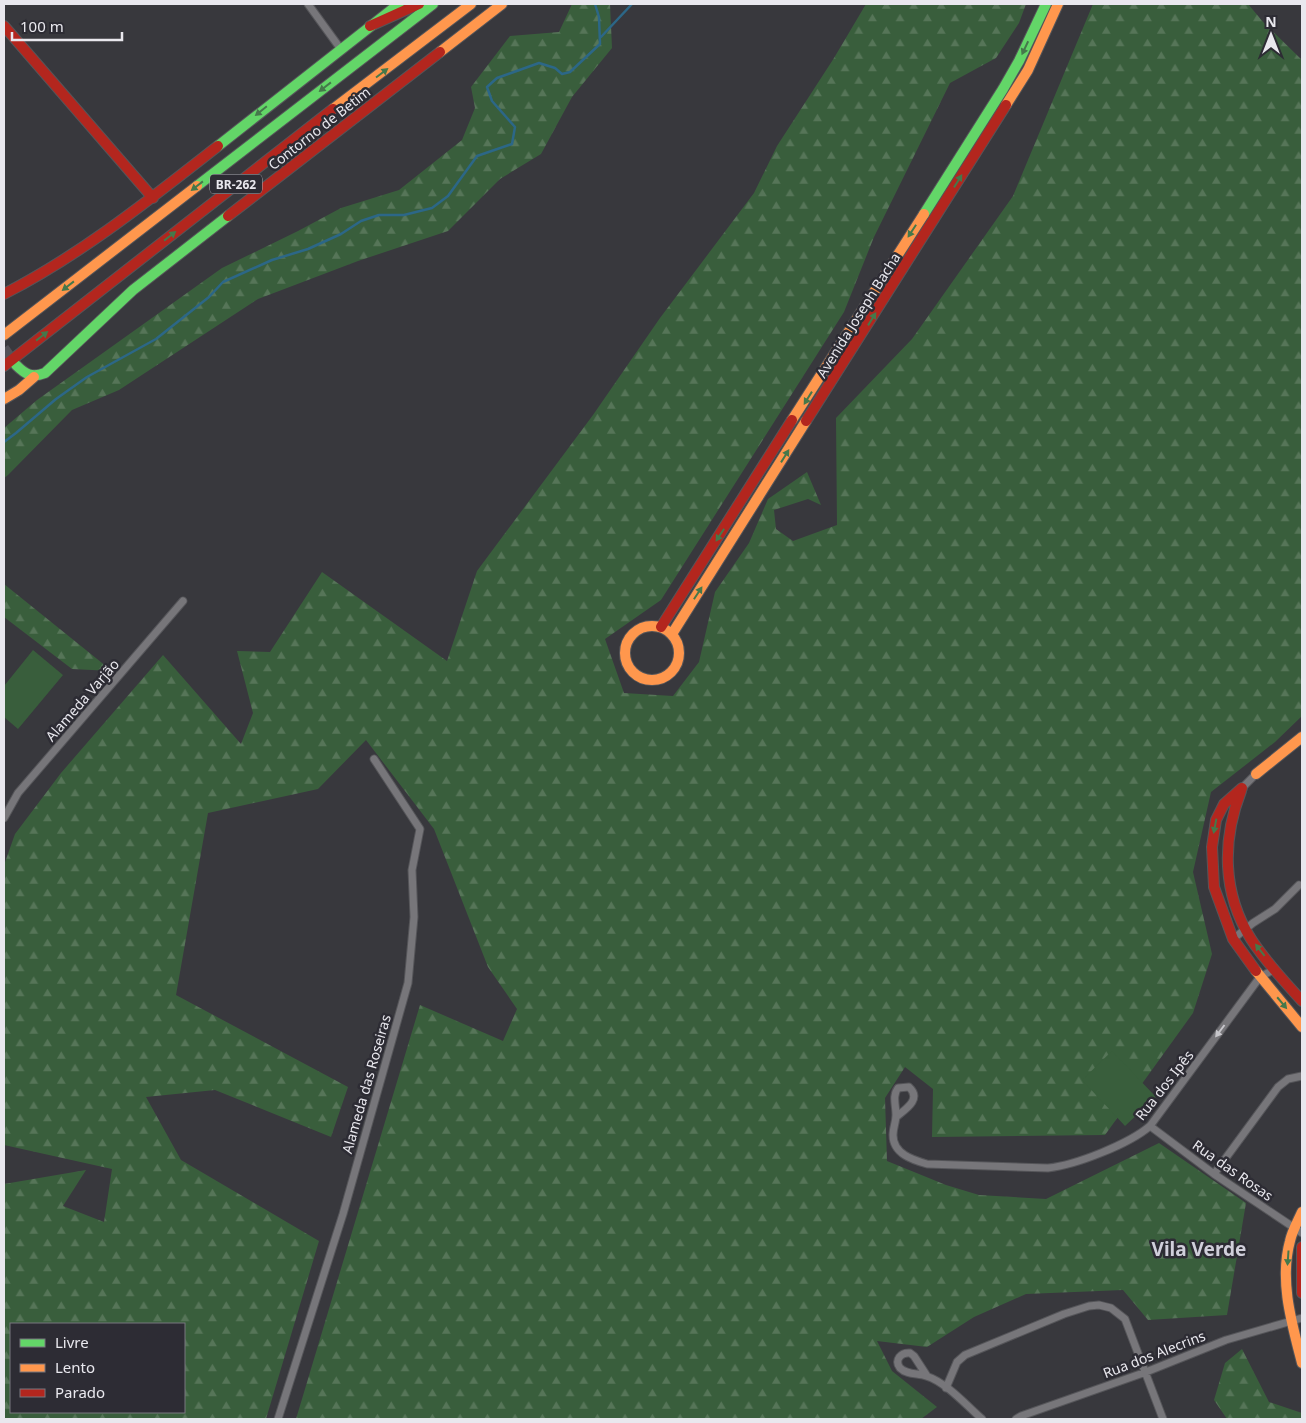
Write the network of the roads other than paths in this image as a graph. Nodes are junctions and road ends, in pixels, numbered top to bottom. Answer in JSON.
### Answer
{"nodes":[{"id":1,"x":308,"y":4,"type":"edge"},
{"id":2,"x":399,"y":4,"type":"edge"},
{"id":3,"x":419,"y":4,"type":"edge"},
{"id":4,"x":433,"y":4,"type":"edge"},
{"id":5,"x":471,"y":4,"type":"edge"},
{"id":6,"x":502,"y":4,"type":"edge"},
{"id":7,"x":1046,"y":4,"type":"edge"},
{"id":8,"x":1058,"y":4,"type":"edge"},
{"id":9,"x":4,"y":26,"type":"edge"},
{"id":10,"x":370,"y":26,"type":"junction"},
{"id":11,"x":340,"y":48,"type":"junction"},
{"id":12,"x":153,"y":198,"type":"junction"},
{"id":13,"x":4,"y":294,"type":"edge"},
{"id":14,"x":4,"y":335,"type":"edge"},
{"id":15,"x":16,"y":365,"type":"tunnel mouth"},
{"id":16,"x":4,"y":366,"type":"edge"},
{"id":17,"x":34,"y":377,"type":"junction"},
{"id":18,"x":4,"y":399,"type":"edge"},
{"id":19,"x":184,"y":601,"type":"dead end"},
{"id":20,"x":661,"y":627,"type":"junction"},
{"id":21,"x":672,"y":634,"type":"junction"},
{"id":22,"x":1302,"y":737,"type":"edge"},
{"id":23,"x":374,"y":759,"type":"dead end"},
{"id":24,"x":1256,"y":774,"type":"joint"},
{"id":25,"x":1242,"y":788,"type":"junction"},
{"id":26,"x":4,"y":818,"type":"edge"},
{"id":27,"x":1299,"y":885,"type":"dead end"},
{"id":28,"x":1245,"y":929,"type":"junction"},
{"id":29,"x":1233,"y":939,"type":"junction"},
{"id":30,"x":1275,"y":969,"type":"junction"},
{"id":31,"x":1260,"y":977,"type":"junction"},
{"id":32,"x":1302,"y":1002,"type":"edge"},
{"id":33,"x":1302,"y":1027,"type":"edge"},
{"id":34,"x":1302,"y":1076,"type":"edge"},
{"id":35,"x":896,"y":1117,"type":"dead end"},
{"id":36,"x":1150,"y":1126,"type":"junction"},
{"id":37,"x":1214,"y":1174,"type":"junction"},
{"id":38,"x":1302,"y":1212,"type":"edge"},
{"id":39,"x":1298,"y":1231,"type":"edge"},
{"id":40,"x":1302,"y":1248,"type":"edge"},
{"id":41,"x":1302,"y":1293,"type":"edge"},
{"id":42,"x":1297,"y":1320,"type":"edge"},
{"id":43,"x":1302,"y":1363,"type":"edge"},
{"id":44,"x":1146,"y":1372,"type":"junction"},
{"id":45,"x":927,"y":1376,"type":"dead end"},
{"id":46,"x":946,"y":1388,"type":"junction"},
{"id":47,"x":278,"y":1419,"type":"edge"},
{"id":48,"x":982,"y":1419,"type":"edge"},
{"id":49,"x":1016,"y":1419,"type":"edge"},
{"id":50,"x":1163,"y":1419,"type":"edge"}],
"edges":[{"from":1,"to":11,"type":"street"},
{"from":2,"to":10,"type":"main road"},
{"from":3,"to":10,"type":"main road"},
{"from":4,"to":14,"type":"main road","name":"Contorno de Betim","number":"BR-262","one_way":true},
{"from":16,"to":5,"type":"main road","name":"Contorno de Betim","number":"BR-262","one_way":true},
{"from":6,"to":17,"type":"main road","name":"Contorno de Betim","number":"BR-262"},
{"from":7,"to":20,"type":"main road","name":"Avenida Joseph Bacha","one_way":true},
{"from":21,"to":8,"type":"main road","name":"Avenida Joseph Bacha","one_way":true},
{"from":9,"to":12,"type":"main road"},
{"from":10,"to":11,"type":"main road"},
{"from":11,"to":12,"type":"main road","one_way":true},
{"from":12,"to":13,"type":"main road"},
{"from":15,"to":17,"type":"main road"},
{"from":17,"to":18,"type":"main road","name":"Contorno de Betim"},
{"from":19,"to":26,"type":"street","name":"Alameda Varjão"},
{"from":20,"to":21,"type":"main road"},
{"from":20,"to":21,"type":"main road"},
{"from":22,"to":24,"type":"main road"},
{"from":23,"to":47,"type":"street","name":"Alameda das Roseiras"},
{"from":24,"to":25,"type":"street"},
{"from":25,"to":28,"type":"main road"},
{"from":25,"to":29,"type":"main road","one_way":true},
{"from":27,"to":28,"type":"street"},
{"from":28,"to":29,"type":"street"},
{"from":30,"to":28,"type":"main road","one_way":true},
{"from":29,"to":31,"type":"main road"},
{"from":30,"to":31,"type":"street","name":"Rua dos Ipês"},
{"from":30,"to":32,"type":"main road"},
{"from":31,"to":33,"type":"main road","one_way":true},
{"from":31,"to":36,"type":"street","name":"Rua dos Ipês","one_way":true},
{"from":34,"to":37,"type":"street"},
{"from":35,"to":36,"type":"street","name":"Rua dos Ipês"},
{"from":36,"to":37,"type":"street","name":"Rua das Rosas"},
{"from":37,"to":39,"type":"street","name":"Rua das Rosas"},
{"from":38,"to":39,"type":"main road"},
{"from":39,"to":42,"type":"main road","one_way":true},
{"from":40,"to":41,"type":"main road"},
{"from":42,"to":43,"type":"main road"},
{"from":42,"to":44,"type":"street","name":"Rua dos Alecrins"},
{"from":44,"to":46,"type":"street"},
{"from":44,"to":49,"type":"street","name":"Rua dos Alecrins"},
{"from":44,"to":50,"type":"street"},
{"from":45,"to":46,"type":"street"},
{"from":46,"to":48,"type":"street"}]}
